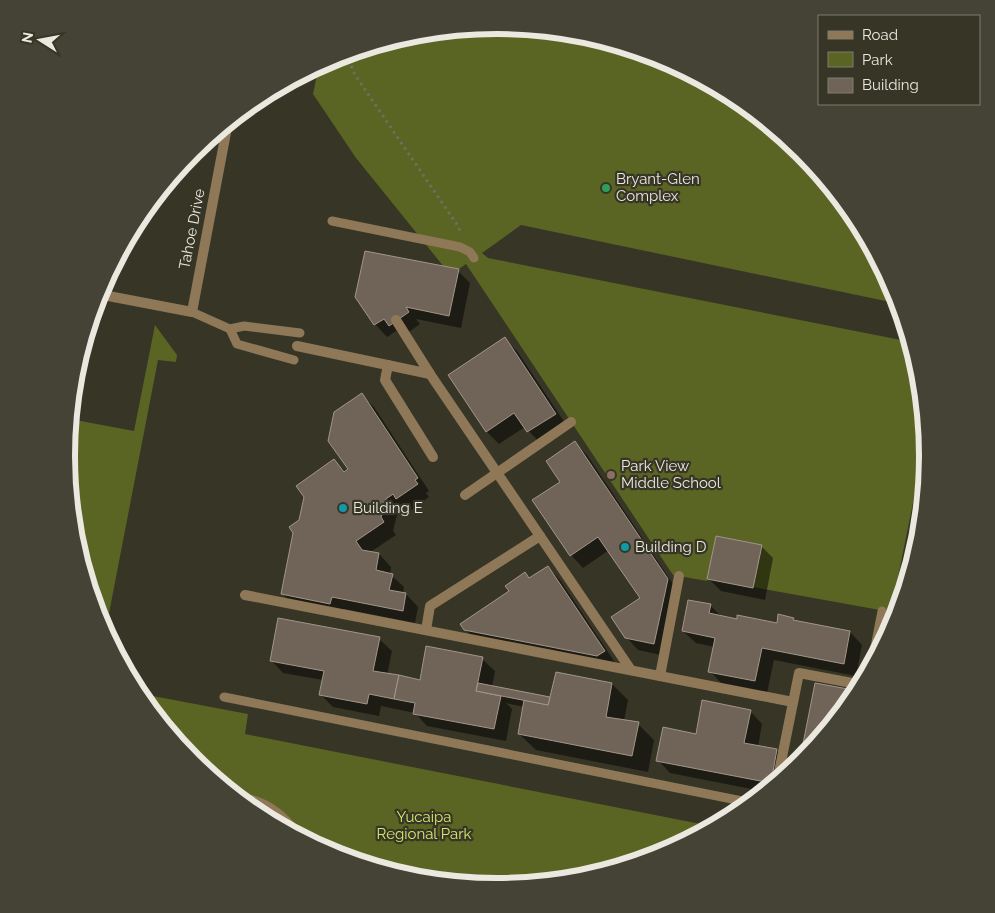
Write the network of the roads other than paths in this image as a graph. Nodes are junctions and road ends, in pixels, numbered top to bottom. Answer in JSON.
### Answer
{"nodes":[{"id":1,"x":226,"y":133,"type":"edge"},
{"id":2,"x":332,"y":222,"type":"dead end"},
{"id":3,"x":474,"y":258,"type":"dead end"},
{"id":4,"x":107,"y":296,"type":"edge"},
{"id":5,"x":192,"y":312,"type":"junction"},
{"id":6,"x":396,"y":320,"type":"dead end"},
{"id":7,"x":230,"y":329,"type":"junction"},
{"id":8,"x":300,"y":333,"type":"dead end"},
{"id":9,"x":297,"y":346,"type":"dead end"},
{"id":10,"x":294,"y":360,"type":"dead end"},
{"id":11,"x":388,"y":365,"type":"junction"},
{"id":12,"x":430,"y":374,"type":"junction"},
{"id":13,"x":571,"y":422,"type":"dead end"},
{"id":14,"x":433,"y":457,"type":"dead end"},
{"id":15,"x":497,"y":473,"type":"junction"},
{"id":16,"x":465,"y":495,"type":"dead end"},
{"id":17,"x":540,"y":536,"type":"junction"},
{"id":18,"x":679,"y":576,"type":"dead end"},
{"id":19,"x":246,"y":595,"type":"dead end"},
{"id":20,"x":882,"y":611,"type":"dead end"},
{"id":21,"x":426,"y":630,"type":"junction"},
{"id":22,"x":875,"y":647,"type":"edge"},
{"id":23,"x":631,"y":670,"type":"junction"},
{"id":24,"x":660,"y":676,"type":"junction"},
{"id":25,"x":852,"y":683,"type":"dead end"},
{"id":26,"x":224,"y":697,"type":"dead end"},
{"id":27,"x":793,"y":702,"type":"junction"},
{"id":28,"x":779,"y":771,"type":"edge"},
{"id":29,"x":250,"y":799,"type":"edge"},
{"id":30,"x":742,"y":801,"type":"edge"},
{"id":31,"x":289,"y":825,"type":"edge"}],
"edges":[{"from":1,"to":5,"type":"street","name":"Tahoe Drive"},
{"from":2,"to":3,"type":"lane"},
{"from":4,"to":5,"type":"street"},
{"from":5,"to":7,"type":"lane"},
{"from":6,"to":12,"type":"street"},
{"from":7,"to":8,"type":"lane"},
{"from":7,"to":10,"type":"lane"},
{"from":9,"to":11,"type":"street"},
{"from":11,"to":12,"type":"street"},
{"from":11,"to":14,"type":"street"},
{"from":12,"to":15,"type":"street"},
{"from":13,"to":15,"type":"street"},
{"from":15,"to":16,"type":"street"},
{"from":15,"to":17,"type":"street"},
{"from":17,"to":21,"type":"street"},
{"from":17,"to":23,"type":"street"},
{"from":18,"to":24,"type":"street"},
{"from":19,"to":21,"type":"street"},
{"from":20,"to":22,"type":"lane"},
{"from":21,"to":23,"type":"street"},
{"from":23,"to":24,"type":"street"},
{"from":24,"to":27,"type":"street"},
{"from":25,"to":27,"type":"street"},
{"from":26,"to":30,"type":"lane"},
{"from":27,"to":28,"type":"street"},
{"from":29,"to":31,"type":"street"}]}
